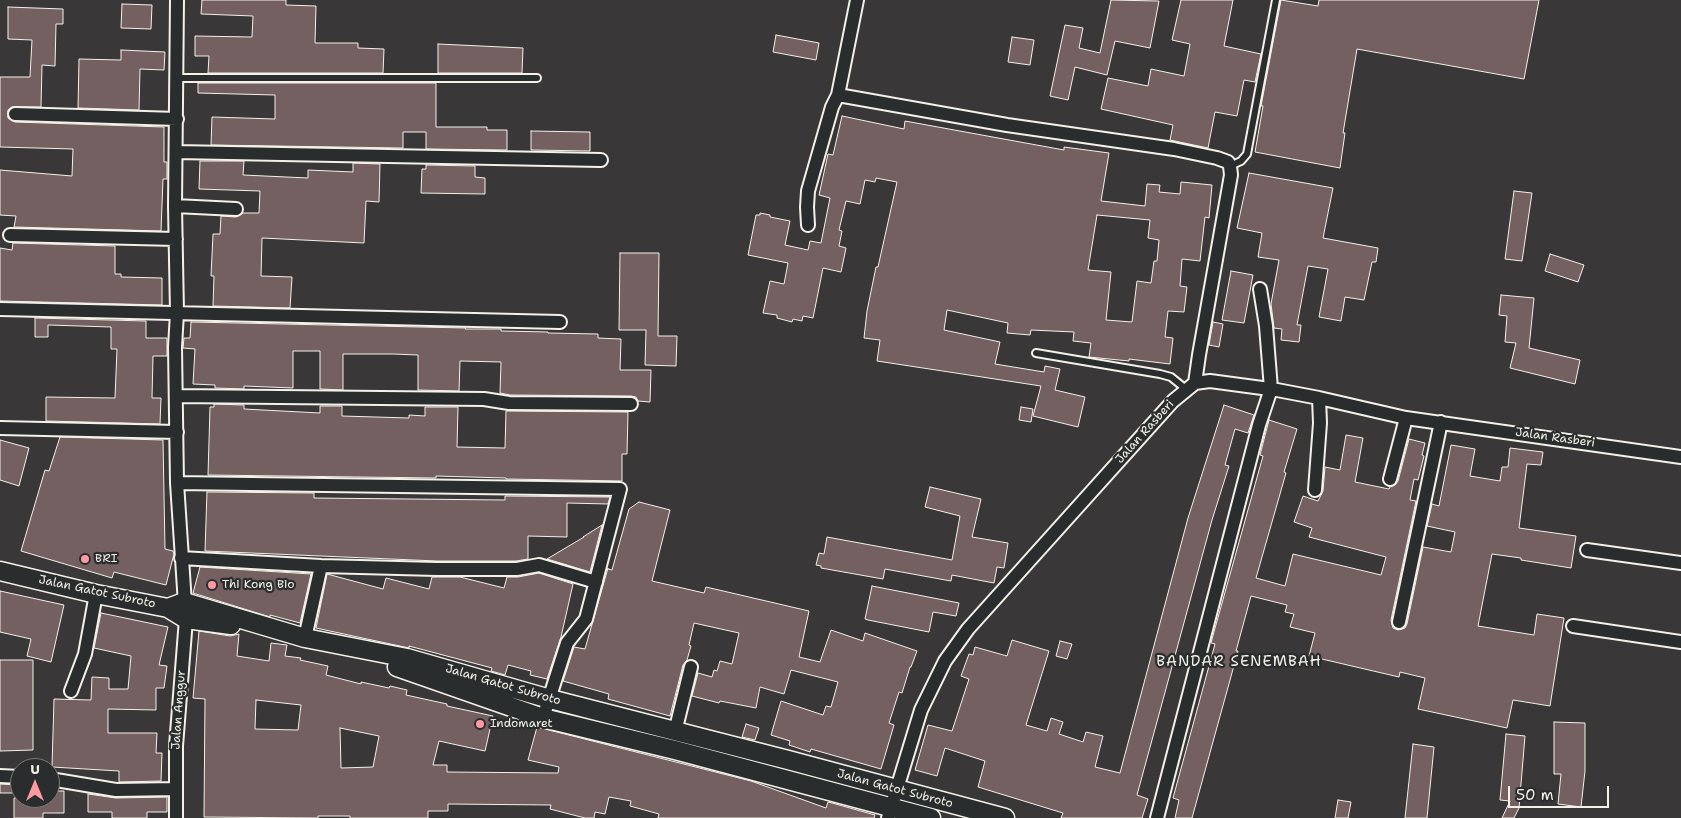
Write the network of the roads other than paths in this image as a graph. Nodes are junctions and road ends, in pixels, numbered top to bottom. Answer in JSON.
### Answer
{"nodes":[{"id":1,"x":177,"y":0,"type":"edge"},
{"id":2,"x":857,"y":0,"type":"edge"},
{"id":3,"x":1276,"y":0,"type":"edge"},
{"id":4,"x":177,"y":78,"type":"junction"},
{"id":5,"x":537,"y":78,"type":"dead end"},
{"id":6,"x":838,"y":94,"type":"junction"},
{"id":7,"x":14,"y":114,"type":"dead end"},
{"id":8,"x":177,"y":119,"type":"junction"},
{"id":9,"x":176,"y":152,"type":"junction"},
{"id":10,"x":601,"y":160,"type":"dead end"},
{"id":11,"x":1230,"y":166,"type":"junction"},
{"id":12,"x":175,"y":206,"type":"junction"},
{"id":13,"x":236,"y":209,"type":"dead end"},
{"id":14,"x":808,"y":225,"type":"dead end"},
{"id":15,"x":10,"y":235,"type":"dead end"},
{"id":16,"x":176,"y":239,"type":"junction"},
{"id":17,"x":1260,"y":289,"type":"dead end"},
{"id":18,"x":0,"y":309,"type":"edge"},
{"id":19,"x":177,"y":313,"type":"junction"},
{"id":20,"x":560,"y":322,"type":"dead end"},
{"id":21,"x":1036,"y":353,"type":"dead end"},
{"id":22,"x":1191,"y":386,"type":"junction"},
{"id":23,"x":1271,"y":389,"type":"junction"},
{"id":24,"x":176,"y":396,"type":"junction"},
{"id":25,"x":1319,"y":398,"type":"junction"},
{"id":26,"x":631,"y":404,"type":"dead end"},
{"id":27,"x":1406,"y":418,"type":"junction"},
{"id":28,"x":1440,"y":422,"type":"junction"},
{"id":29,"x":0,"y":428,"type":"edge"},
{"id":30,"x":177,"y":432,"type":"junction"},
{"id":31,"x":1681,"y":457,"type":"edge"},
{"id":32,"x":1390,"y":480,"type":"dead end"},
{"id":33,"x":177,"y":483,"type":"junction"},
{"id":34,"x":1315,"y":490,"type":"dead end"},
{"id":35,"x":1588,"y":550,"type":"dead end"},
{"id":36,"x":181,"y":558,"type":"junction"},
{"id":37,"x":1681,"y":563,"type":"edge"},
{"id":38,"x":321,"y":566,"type":"junction"},
{"id":39,"x":0,"y":571,"type":"edge"},
{"id":40,"x":596,"y":582,"type":"junction"},
{"id":41,"x":96,"y":594,"type":"junction"},
{"id":42,"x":179,"y":609,"type":"junction"},
{"id":43,"x":1399,"y":622,"type":"dead end"},
{"id":44,"x":1574,"y":626,"type":"dead end"},
{"id":45,"x":306,"y":638,"type":"junction"},
{"id":46,"x":1681,"y":642,"type":"edge"},
{"id":47,"x":406,"y":664,"type":"junction"},
{"id":48,"x":691,"y":666,"type":"dead end"},
{"id":49,"x":71,"y":691,"type":"dead end"},
{"id":50,"x":550,"y":699,"type":"junction"},
{"id":51,"x":543,"y":718,"type":"junction"},
{"id":52,"x":675,"y":732,"type":"junction"},
{"id":53,"x":60,"y":781,"type":"edge"},
{"id":54,"x":176,"y":789,"type":"junction"},
{"id":55,"x":897,"y":790,"type":"junction"},
{"id":56,"x":890,"y":813,"type":"edge"},
{"id":57,"x":176,"y":818,"type":"edge"},
{"id":58,"x":931,"y":818,"type":"edge"},
{"id":59,"x":1005,"y":818,"type":"edge"},
{"id":60,"x":1157,"y":818,"type":"edge"}],
"edges":[{"from":1,"to":4,"type":"street","name":"Jalan Anggur"},
{"from":2,"to":6,"type":"street"},
{"from":3,"to":11,"type":"lane"},
{"from":4,"to":5,"type":"lane"},
{"from":4,"to":8,"type":"street","name":"Jalan Anggur"},
{"from":6,"to":11,"type":"street"},
{"from":6,"to":14,"type":"street"},
{"from":7,"to":8,"type":"street"},
{"from":8,"to":9,"type":"street","name":"Jalan Anggur"},
{"from":9,"to":10,"type":"street"},
{"from":9,"to":12,"type":"street","name":"Jalan Anggur"},
{"from":11,"to":22,"type":"street"},
{"from":12,"to":13,"type":"street"},
{"from":12,"to":16,"type":"street","name":"Jalan Anggur"},
{"from":15,"to":16,"type":"street"},
{"from":16,"to":19,"type":"street","name":"Jalan Anggur"},
{"from":17,"to":23,"type":"street"},
{"from":18,"to":19,"type":"street"},
{"from":19,"to":20,"type":"street"},
{"from":19,"to":24,"type":"street","name":"Jalan Anggur"},
{"from":21,"to":22,"type":"lane"},
{"from":22,"to":23,"type":"street","name":"Jalan Rasberi"},
{"from":22,"to":55,"type":"street","name":"Jalan Rasberi"},
{"from":23,"to":25,"type":"street","name":"Jalan Rasberi"},
{"from":23,"to":60,"type":"street"},
{"from":24,"to":26,"type":"street"},
{"from":24,"to":30,"type":"street","name":"Jalan Anggur"},
{"from":25,"to":27,"type":"street","name":"Jalan Rasberi"},
{"from":25,"to":34,"type":"street"},
{"from":27,"to":28,"type":"street","name":"Jalan Rasberi"},
{"from":27,"to":32,"type":"street"},
{"from":28,"to":31,"type":"street","name":"Jalan Rasberi"},
{"from":28,"to":43,"type":"street"},
{"from":29,"to":30,"type":"street"},
{"from":30,"to":33,"type":"street","name":"Jalan Anggur"},
{"from":33,"to":36,"type":"street","name":"Jalan Anggur"},
{"from":33,"to":40,"type":"street"},
{"from":35,"to":37,"type":"street"},
{"from":36,"to":38,"type":"street"},
{"from":36,"to":42,"type":"street","name":"Jalan Anggur"},
{"from":38,"to":40,"type":"street"},
{"from":38,"to":45,"type":"street"},
{"from":39,"to":41,"type":"main road","name":"Jalan Gatot Subroto"},
{"from":40,"to":50,"type":"street"},
{"from":41,"to":42,"type":"main road","name":"Jalan Gatot Subroto"},
{"from":41,"to":49,"type":"street"},
{"from":42,"to":45,"type":"main road","name":"Jalan Gatot Subroto"},
{"from":42,"to":47,"type":"main road"},
{"from":42,"to":54,"type":"street","name":"Jalan Anggur"},
{"from":44,"to":46,"type":"street"},
{"from":45,"to":47,"type":"main road","name":"Jalan Gatot Subroto"},
{"from":47,"to":50,"type":"main road","name":"Jalan Gatot Subroto"},
{"from":47,"to":51,"type":"main road"},
{"from":48,"to":52,"type":"street"},
{"from":50,"to":51,"type":"street"},
{"from":50,"to":52,"type":"main road","name":"Jalan Gatot Subroto"},
{"from":51,"to":56,"type":"main road"},
{"from":52,"to":55,"type":"main road","name":"Jalan Gatot Subroto"},
{"from":53,"to":54,"type":"street"},
{"from":54,"to":57,"type":"street","name":"Jalan Anggur"},
{"from":55,"to":56,"type":"street","name":"Jalan Rasberi"},
{"from":55,"to":59,"type":"main road","name":"Jalan Gatot Subroto"},
{"from":56,"to":58,"type":"main road"}]}
